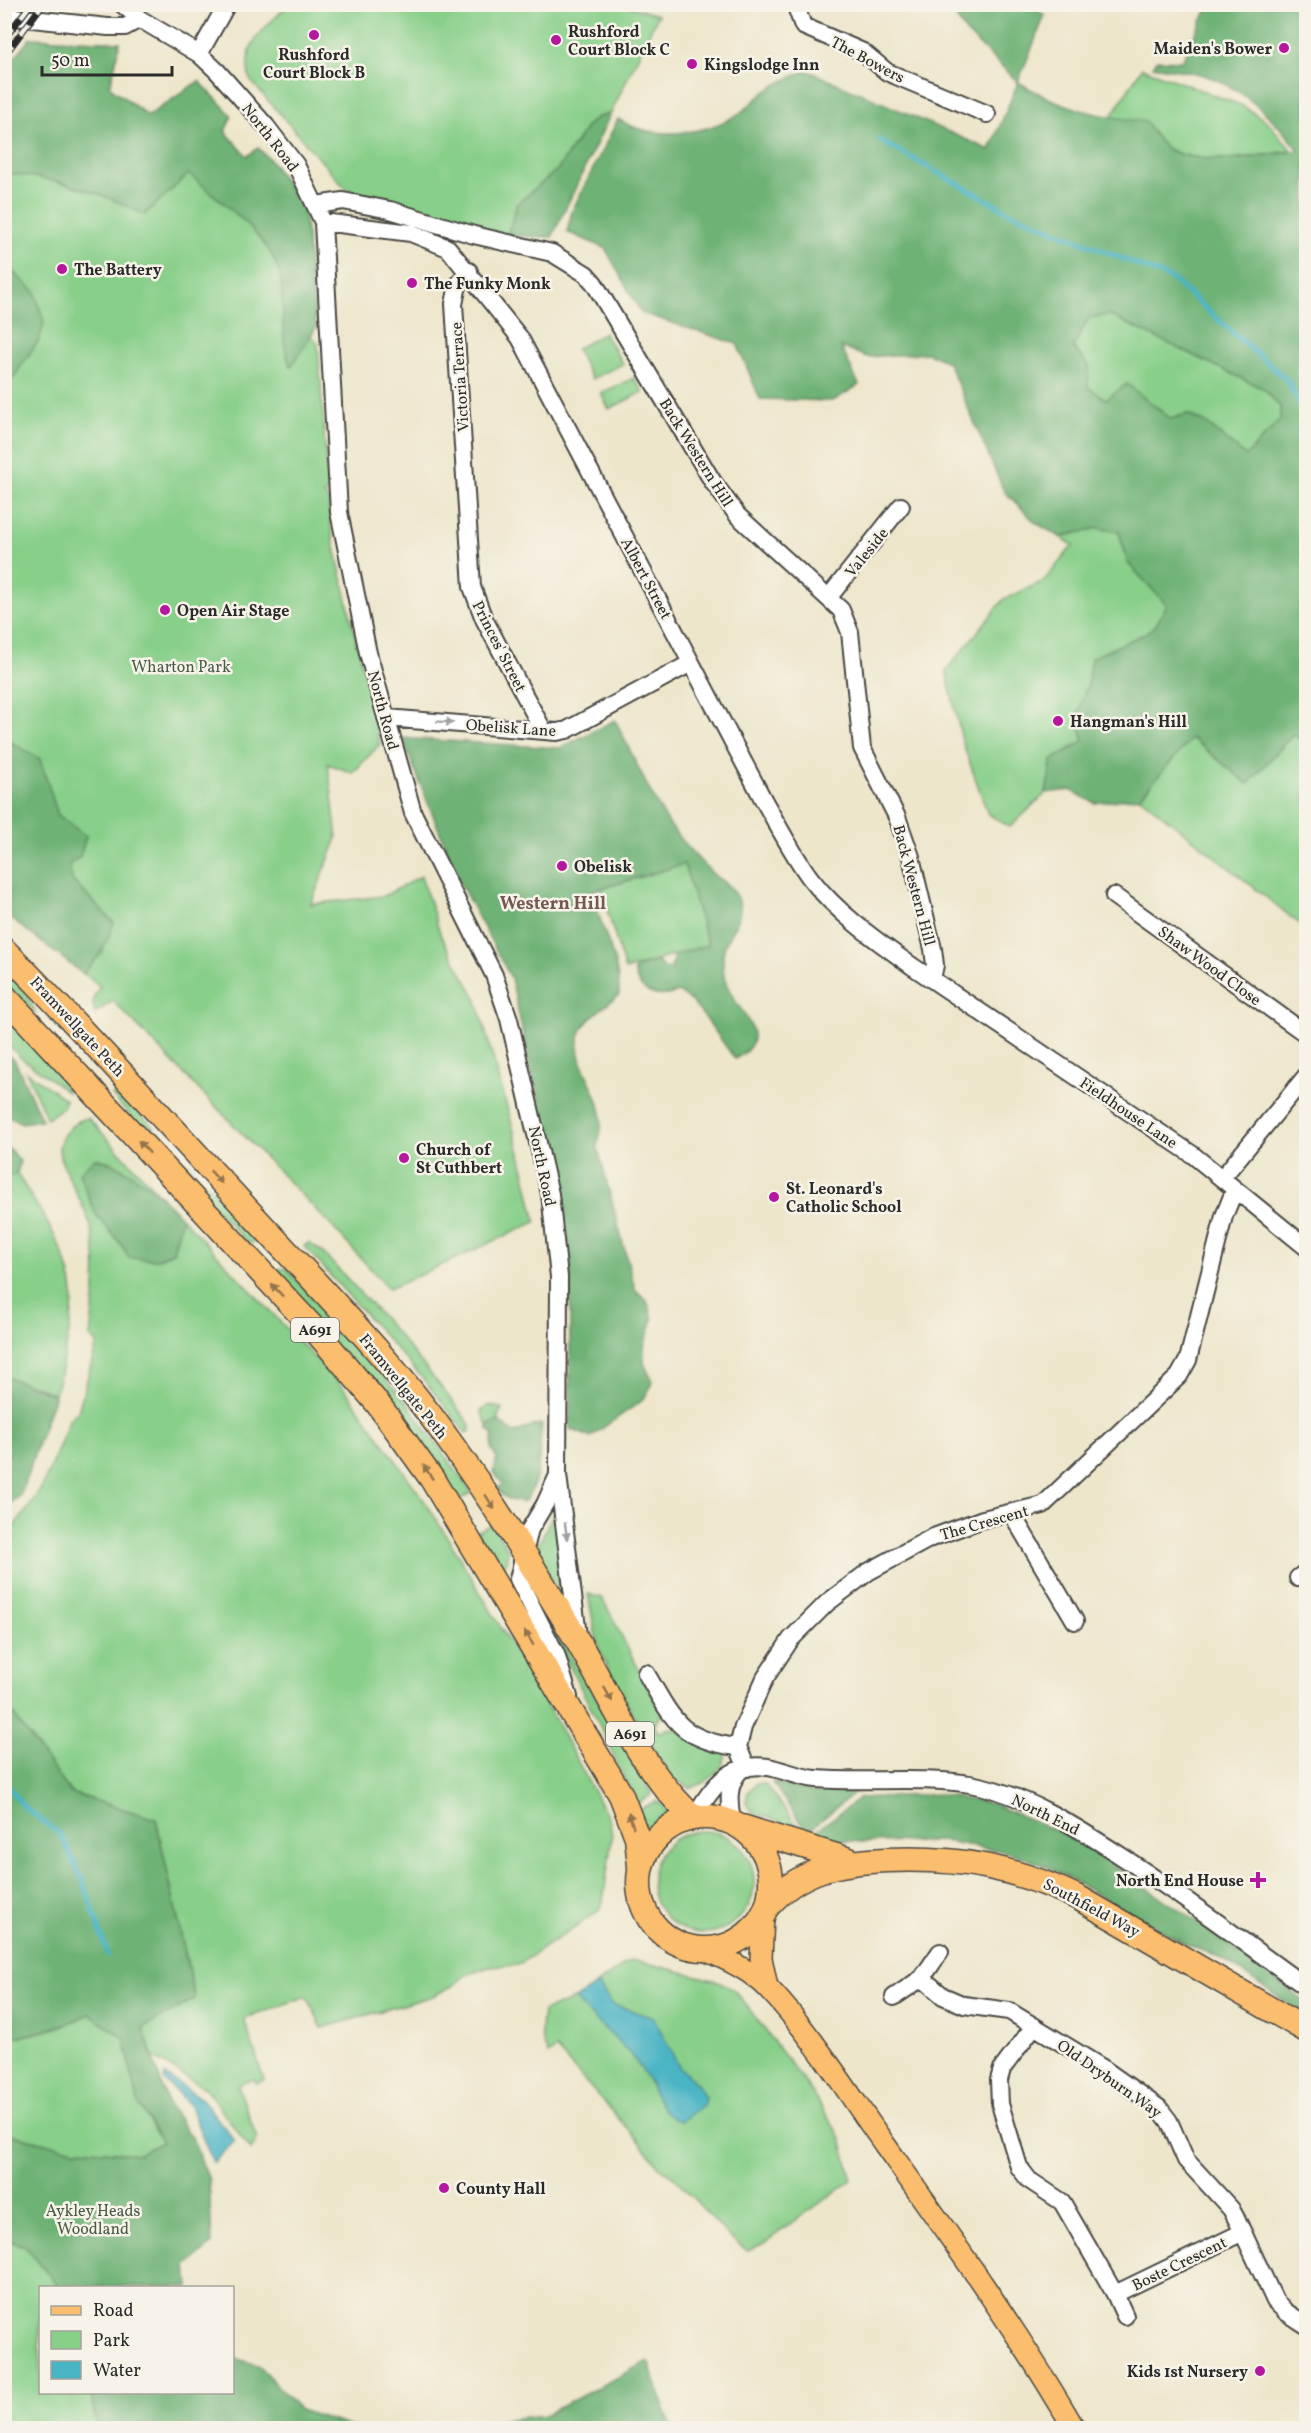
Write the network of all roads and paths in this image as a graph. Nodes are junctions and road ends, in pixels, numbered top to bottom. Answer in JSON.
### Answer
{"nodes":[{"id":1,"x":122,"y":4,"type":"edge"},
{"id":2,"x":227,"y":4,"type":"edge"},
{"id":3,"x":795,"y":4,"type":"edge"},
{"id":4,"x":4,"y":16,"type":"edge"},
{"id":5,"x":140,"y":19,"type":"junction"},
{"id":6,"x":198,"y":54,"type":"junction"},
{"id":7,"x":987,"y":114,"type":"dead end"},
{"id":8,"x":316,"y":205,"type":"junction"},
{"id":9,"x":323,"y":222,"type":"junction"},
{"id":10,"x":469,"y":272,"type":"junction"},
{"id":11,"x":466,"y":487,"type":"joint"},
{"id":12,"x":901,"y":506,"type":"dead end"},
{"id":13,"x":829,"y":597,"type":"junction"},
{"id":14,"x":691,"y":663,"type":"junction"},
{"id":15,"x":387,"y":718,"type":"junction"},
{"id":16,"x":543,"y":730,"type":"junction"},
{"id":17,"x":1114,"y":896,"type":"dead end"},
{"id":18,"x":4,"y":950,"type":"edge"},
{"id":19,"x":938,"y":983,"type":"junction"},
{"id":20,"x":4,"y":996,"type":"edge"},
{"id":21,"x":1306,"y":1034,"type":"edge"},
{"id":22,"x":1306,"y":1076,"type":"edge"},
{"id":23,"x":1222,"y":1178,"type":"junction"},
{"id":24,"x":1235,"y":1189,"type":"junction"},
{"id":25,"x":1306,"y":1247,"type":"edge"},
{"id":26,"x":558,"y":1474,"type":"junction"},
{"id":27,"x":1012,"y":1514,"type":"junction"},
{"id":28,"x":523,"y":1554,"type":"junction"},
{"id":29,"x":1075,"y":1621,"type":"dead end"},
{"id":30,"x":579,"y":1644,"type":"junction"},
{"id":31,"x":646,"y":1674,"type":"dead end"},
{"id":32,"x":570,"y":1707,"type":"junction"},
{"id":33,"x":738,"y":1747,"type":"junction"},
{"id":34,"x":744,"y":1768,"type":"junction"},
{"id":35,"x":694,"y":1817,"type":"junction"},
{"id":36,"x":736,"y":1824,"type":"junction"},
{"id":37,"x":855,"y":1861,"type":"junction"},
{"id":38,"x":640,"y":1867,"type":"junction"},
{"id":39,"x":765,"y":1912,"type":"junction"},
{"id":40,"x":699,"y":1948,"type":"junction"},
{"id":41,"x":940,"y":1952,"type":"dead end"},
{"id":42,"x":922,"y":1978,"type":"junction"},
{"id":43,"x":767,"y":1987,"type":"junction"},
{"id":44,"x":1306,"y":1987,"type":"edge"},
{"id":45,"x":894,"y":1997,"type":"dead end"},
{"id":46,"x":1034,"y":2026,"type":"junction"},
{"id":47,"x":1306,"y":2030,"type":"edge"},
{"id":48,"x":1243,"y":2232,"type":"junction"},
{"id":49,"x":1115,"y":2294,"type":"junction"},
{"id":50,"x":1125,"y":2316,"type":"dead end"},
{"id":51,"x":1306,"y":2325,"type":"edge"},
{"id":52,"x":1074,"y":2428,"type":"edge"}],
"edges":[{"from":1,"to":5,"type":"street","name":"North Road"},
{"from":2,"to":6,"type":"street"},
{"from":3,"to":7,"type":"street","name":"The Bowers"},
{"from":4,"to":5,"type":"street"},
{"from":5,"to":6,"type":"street","name":"North Road"},
{"from":6,"to":8,"type":"street","name":"North Road"},
{"from":8,"to":9,"type":"street","name":"North Road"},
{"from":8,"to":13,"type":"street","name":"Back Western Hill"},
{"from":9,"to":10,"type":"street","name":"Albert Street"},
{"from":9,"to":15,"type":"street","name":"North Road"},
{"from":10,"to":11,"type":"street","name":"Victoria Terrace"},
{"from":10,"to":14,"type":"street","name":"Albert Street"},
{"from":11,"to":16,"type":"street","name":"Princes' Street"},
{"from":12,"to":13,"type":"street","name":"Valeside"},
{"from":13,"to":19,"type":"street","name":"Back Western Hill"},
{"from":14,"to":16,"type":"street","name":"Obelisk Lane"},
{"from":14,"to":19,"type":"street","name":"Albert Street"},
{"from":15,"to":16,"type":"street","name":"Obelisk Lane","one_way":true},
{"from":15,"to":26,"type":"street","name":"North Road"},
{"from":17,"to":21,"type":"street","name":"Shaw Wood Close"},
{"from":18,"to":28,"type":"highway","name":"Framwellgate Peth","number":"A691","one_way":true},
{"from":19,"to":23,"type":"street","name":"Fieldhouse Lane"},
{"from":32,"to":20,"type":"highway","name":"Framwellgate Peth","number":"A691","one_way":true},
{"from":22,"to":23,"type":"street"},
{"from":23,"to":24,"type":"street","name":"Fieldhouse Lane"},
{"from":24,"to":25,"type":"street","name":"Fieldhouse Lane"},
{"from":24,"to":27,"type":"street","name":"The Crescent"},
{"from":26,"to":28,"type":"street","name":"North Road"},
{"from":26,"to":30,"type":"street","name":"North Road","one_way":true},
{"from":27,"to":29,"type":"street"},
{"from":27,"to":33,"type":"street","name":"The Crescent"},
{"from":28,"to":30,"type":"highway","name":"Framwellgate Peth","number":"A691"},
{"from":28,"to":32,"type":"street","name":"North Road"},
{"from":30,"to":35,"type":"highway","name":"Framwellgate Peth","number":"A691","one_way":true},
{"from":31,"to":33,"type":"street"},
{"from":38,"to":32,"type":"highway","number":"A691","one_way":true},
{"from":33,"to":34,"type":"street"},
{"from":34,"to":35,"type":"street"},
{"from":34,"to":36,"type":"street"},
{"from":34,"to":44,"type":"street","name":"North End"},
{"from":35,"to":36,"type":"highway"},
{"from":35,"to":38,"type":"highway"},
{"from":36,"to":37,"type":"highway","name":"Southfield Way"},
{"from":36,"to":39,"type":"highway"},
{"from":37,"to":39,"type":"highway","name":"Southfield Way"},
{"from":37,"to":47,"type":"highway","name":"Southfield Way"},
{"from":38,"to":40,"type":"highway"},
{"from":39,"to":40,"type":"highway"},
{"from":39,"to":43,"type":"main road"},
{"from":40,"to":43,"type":"main road"},
{"from":41,"to":42,"type":"street"},
{"from":42,"to":45,"type":"street"},
{"from":42,"to":46,"type":"street","name":"Old Dryburn Way"},
{"from":43,"to":52,"type":"main road"},
{"from":46,"to":48,"type":"street","name":"Old Dryburn Way"},
{"from":46,"to":49,"type":"street","name":"Boste Crescent"},
{"from":48,"to":49,"type":"street","name":"Boste Crescent"},
{"from":48,"to":51,"type":"street","name":"Old Dryburn Way"},
{"from":49,"to":50,"type":"street","name":"Boste Crescent"}]}
